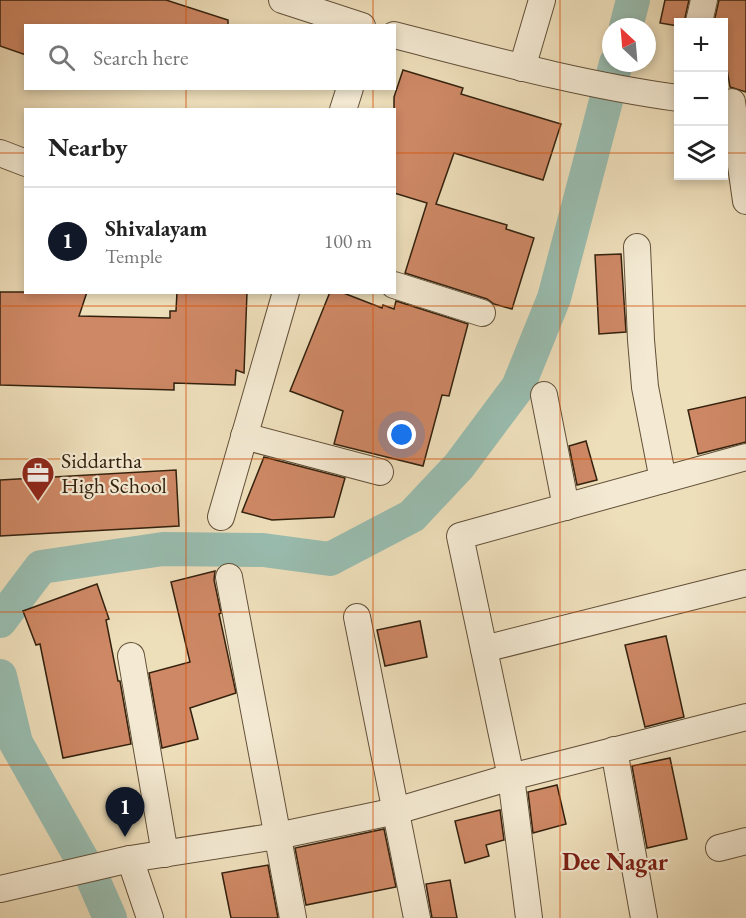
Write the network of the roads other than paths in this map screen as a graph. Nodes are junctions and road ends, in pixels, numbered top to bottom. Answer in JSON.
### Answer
{"nodes":[{"id":1,"x":282,"y":0,"type":"edge"},
{"id":2,"x":542,"y":0,"type":"edge"},
{"id":3,"x":705,"y":0,"type":"edge"},
{"id":4,"x":700,"y":18,"type":"edge"},
{"id":5,"x":356,"y":24,"type":"edge"},
{"id":6,"x":396,"y":36,"type":"edge"},
{"id":7,"x":522,"y":68,"type":"junction"},
{"id":8,"x":349,"y":90,"type":"edge"},
{"id":9,"x":674,"y":97,"type":"edge"},
{"id":10,"x":734,"y":101,"type":"edge"},
{"id":11,"x":344,"y":108,"type":"edge"},
{"id":12,"x":0,"y":153,"type":"edge"},
{"id":13,"x":24,"y":162,"type":"edge"},
{"id":14,"x":746,"y":201,"type":"edge"},
{"id":15,"x":637,"y":247,"type":"dead end"},
{"id":16,"x":396,"y":286,"type":"edge"},
{"id":17,"x":285,"y":294,"type":"edge"},
{"id":18,"x":482,"y":313,"type":"dead end"},
{"id":19,"x":544,"y":395,"type":"dead end"},
{"id":20,"x":244,"y":436,"type":"junction"},
{"id":21,"x":746,"y":457,"type":"edge"},
{"id":22,"x":380,"y":472,"type":"dead end"},
{"id":23,"x":663,"y":480,"type":"junction"},
{"id":24,"x":566,"y":507,"type":"junction"},
{"id":25,"x":220,"y":517,"type":"dead end"},
{"id":26,"x":229,"y":577,"type":"dead end"},
{"id":27,"x":746,"y":583,"type":"edge"},
{"id":28,"x":357,"y":617,"type":"dead end"},
{"id":29,"x":484,"y":649,"type":"junction"},
{"id":30,"x":131,"y":656,"type":"dead end"},
{"id":31,"x":746,"y":717,"type":"edge"},
{"id":32,"x":614,"y":750,"type":"junction"},
{"id":33,"x":511,"y":777,"type":"junction"},
{"id":34,"x":396,"y":811,"type":"junction"},
{"id":35,"x":277,"y":836,"type":"junction"},
{"id":36,"x":746,"y":841,"type":"edge"},
{"id":37,"x":719,"y":848,"type":"dead end"},
{"id":38,"x":165,"y":854,"type":"junction"},
{"id":39,"x":130,"y":859,"type":"junction"},
{"id":40,"x":4,"y":889,"type":"edge"},
{"id":41,"x":150,"y":918,"type":"edge"},
{"id":42,"x":293,"y":918,"type":"edge"},
{"id":43,"x":417,"y":918,"type":"edge"},
{"id":44,"x":529,"y":918,"type":"edge"},
{"id":45,"x":644,"y":918,"type":"edge"}],
"edges":[{"from":1,"to":5,"type":"street"},
{"from":2,"to":7,"type":"street"},
{"from":3,"to":4,"type":"street"},
{"from":6,"to":7,"type":"street"},
{"from":7,"to":9,"type":"street"},
{"from":8,"to":11,"type":"street"},
{"from":10,"to":14,"type":"street"},
{"from":12,"to":13,"type":"street"},
{"from":15,"to":23,"type":"street"},
{"from":16,"to":18,"type":"street"},
{"from":17,"to":20,"type":"street"},
{"from":19,"to":24,"type":"street"},
{"from":20,"to":22,"type":"street"},
{"from":20,"to":25,"type":"street"},
{"from":21,"to":23,"type":"street"},
{"from":23,"to":24,"type":"street"},
{"from":24,"to":29,"type":"street"},
{"from":26,"to":35,"type":"street"},
{"from":27,"to":29,"type":"street"},
{"from":28,"to":34,"type":"street"},
{"from":29,"to":33,"type":"street"},
{"from":30,"to":38,"type":"street"},
{"from":31,"to":32,"type":"street"},
{"from":32,"to":33,"type":"street"},
{"from":32,"to":45,"type":"street"},
{"from":33,"to":34,"type":"street"},
{"from":33,"to":44,"type":"street"},
{"from":34,"to":35,"type":"street"},
{"from":34,"to":43,"type":"street"},
{"from":35,"to":38,"type":"street"},
{"from":35,"to":42,"type":"street"},
{"from":36,"to":37,"type":"street"},
{"from":38,"to":39,"type":"street"},
{"from":39,"to":40,"type":"street"},
{"from":39,"to":41,"type":"street"}]}
